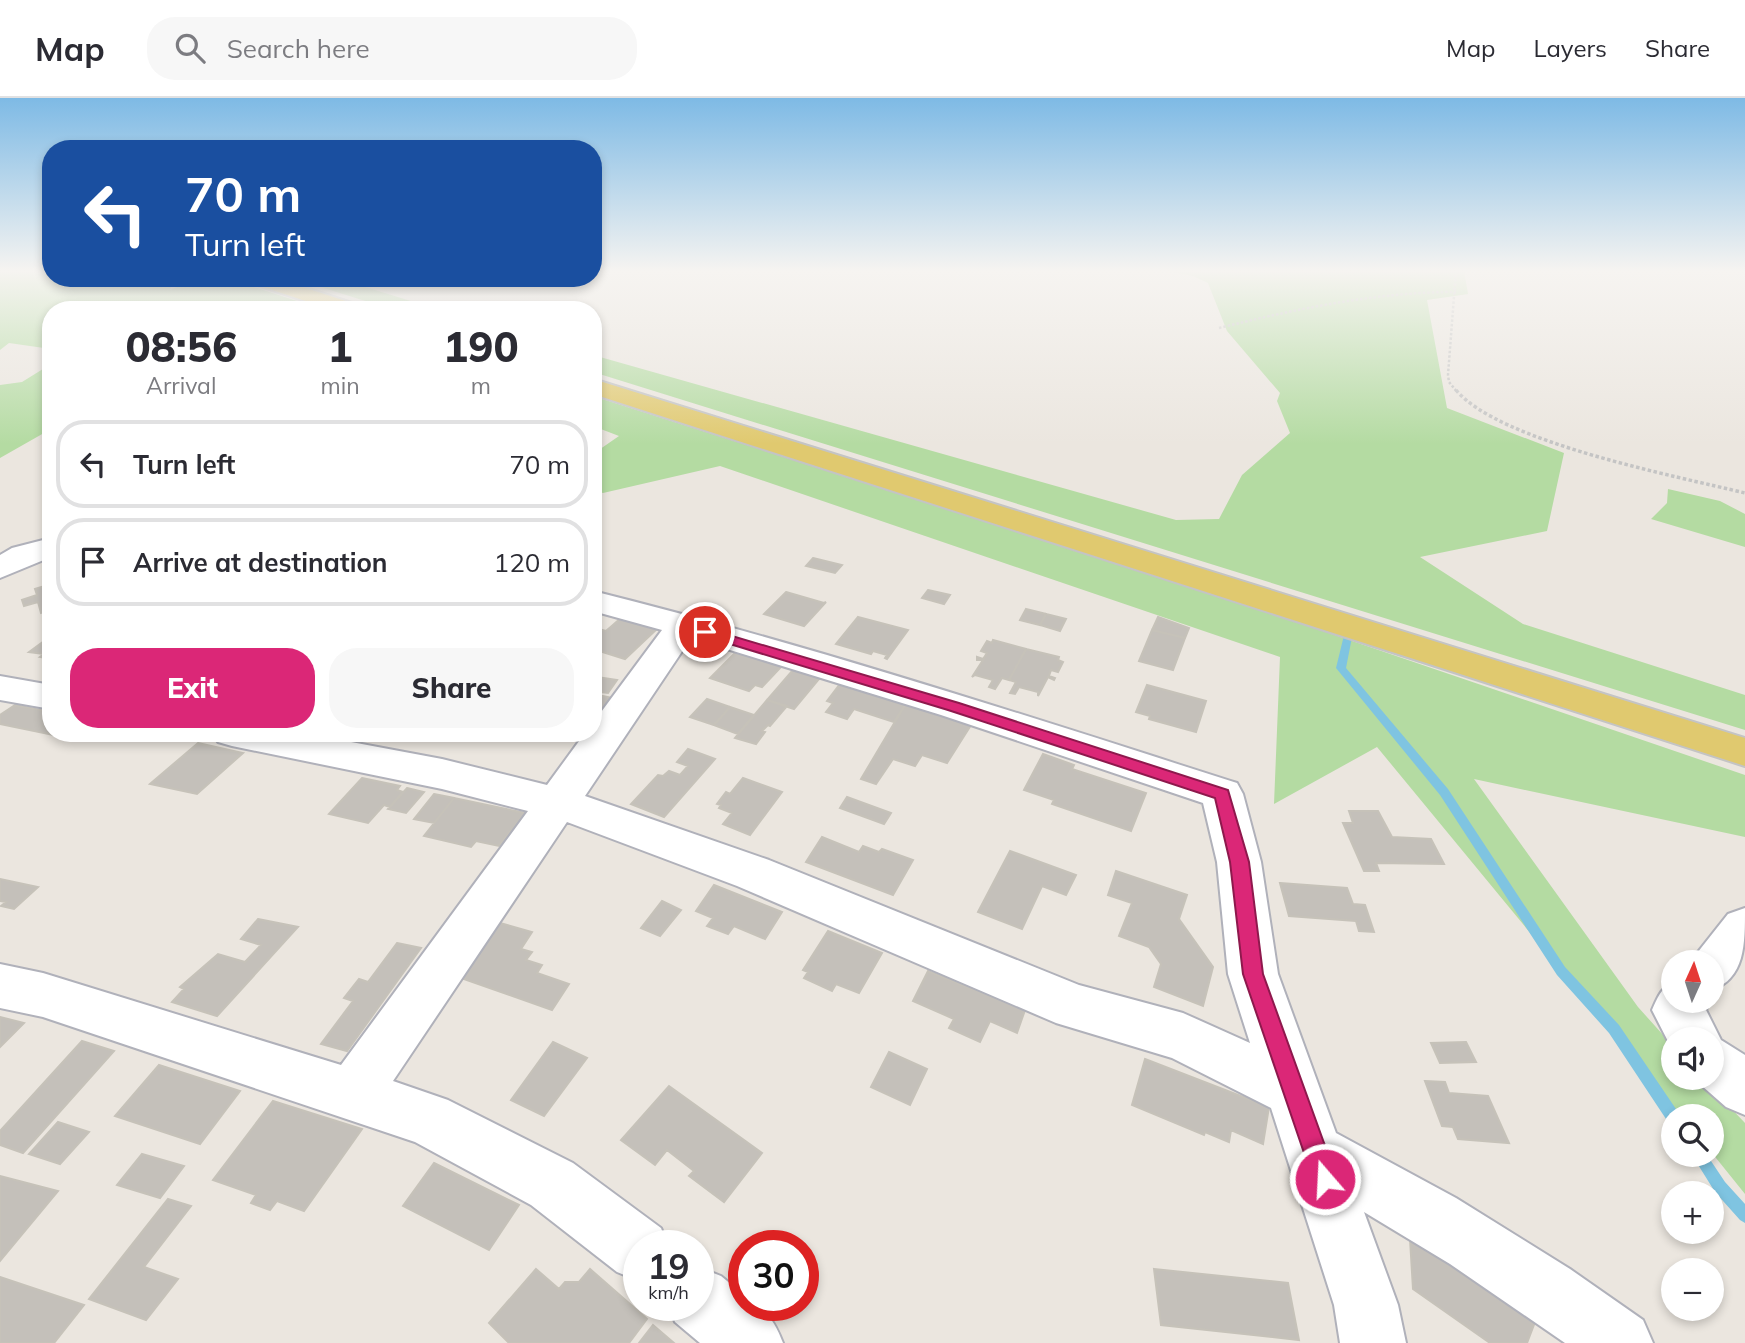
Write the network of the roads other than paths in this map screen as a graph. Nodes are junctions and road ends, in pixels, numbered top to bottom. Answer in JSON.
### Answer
{"nodes":[{"id":1,"x":602,"y":389,"type":"edge"},
{"id":2,"x":42,"y":550,"type":"edge"},
{"id":3,"x":0,"y":568,"type":"edge"},
{"id":4,"x":602,"y":603,"type":"edge"},
{"id":5,"x":683,"y":625,"type":"junction"},
{"id":6,"x":0,"y":688,"type":"edge"},
{"id":7,"x":42,"y":695,"type":"edge"},
{"id":8,"x":602,"y":739,"type":"edge"},
{"id":9,"x":278,"y":742,"type":"edge"},
{"id":10,"x":600,"y":742,"type":"edge"},
{"id":11,"x":1745,"y":752,"type":"edge"},
{"id":12,"x":556,"y":803,"type":"junction"},
{"id":13,"x":1745,"y":928,"type":"edge"},
{"id":14,"x":1724,"y":954,"type":"edge"},
{"id":15,"x":0,"y":986,"type":"edge"},
{"id":16,"x":1724,"y":1071,"type":"edge"},
{"id":17,"x":1745,"y":1089,"type":"edge"},
{"id":18,"x":1293,"y":1091,"type":"junction"},
{"id":19,"x":352,"y":1094,"type":"junction"},
{"id":20,"x":1317,"y":1154,"type":"junction"},
{"id":21,"x":623,"y":1238,"type":"edge"},
{"id":22,"x":714,"y":1313,"type":"edge"},
{"id":23,"x":750,"y":1343,"type":"edge"},
{"id":24,"x":1373,"y":1343,"type":"edge"},
{"id":25,"x":1620,"y":1343,"type":"edge"}],
"edges":[{"from":1,"to":11,"type":"main road"},
{"from":2,"to":3,"type":"street"},
{"from":4,"to":5,"type":"street"},
{"from":5,"to":8,"type":"street"},
{"from":5,"to":18,"type":"street"},
{"from":6,"to":7,"type":"street"},
{"from":9,"to":12,"type":"street"},
{"from":10,"to":12,"type":"street"},
{"from":12,"to":18,"type":"street"},
{"from":12,"to":19,"type":"street"},
{"from":13,"to":14,"type":"street"},
{"from":15,"to":19,"type":"street"},
{"from":16,"to":17,"type":"street"},
{"from":18,"to":20,"type":"street"},
{"from":19,"to":21,"type":"street"},
{"from":20,"to":24,"type":"street"},
{"from":20,"to":25,"type":"street"},
{"from":22,"to":23,"type":"street"}]}
